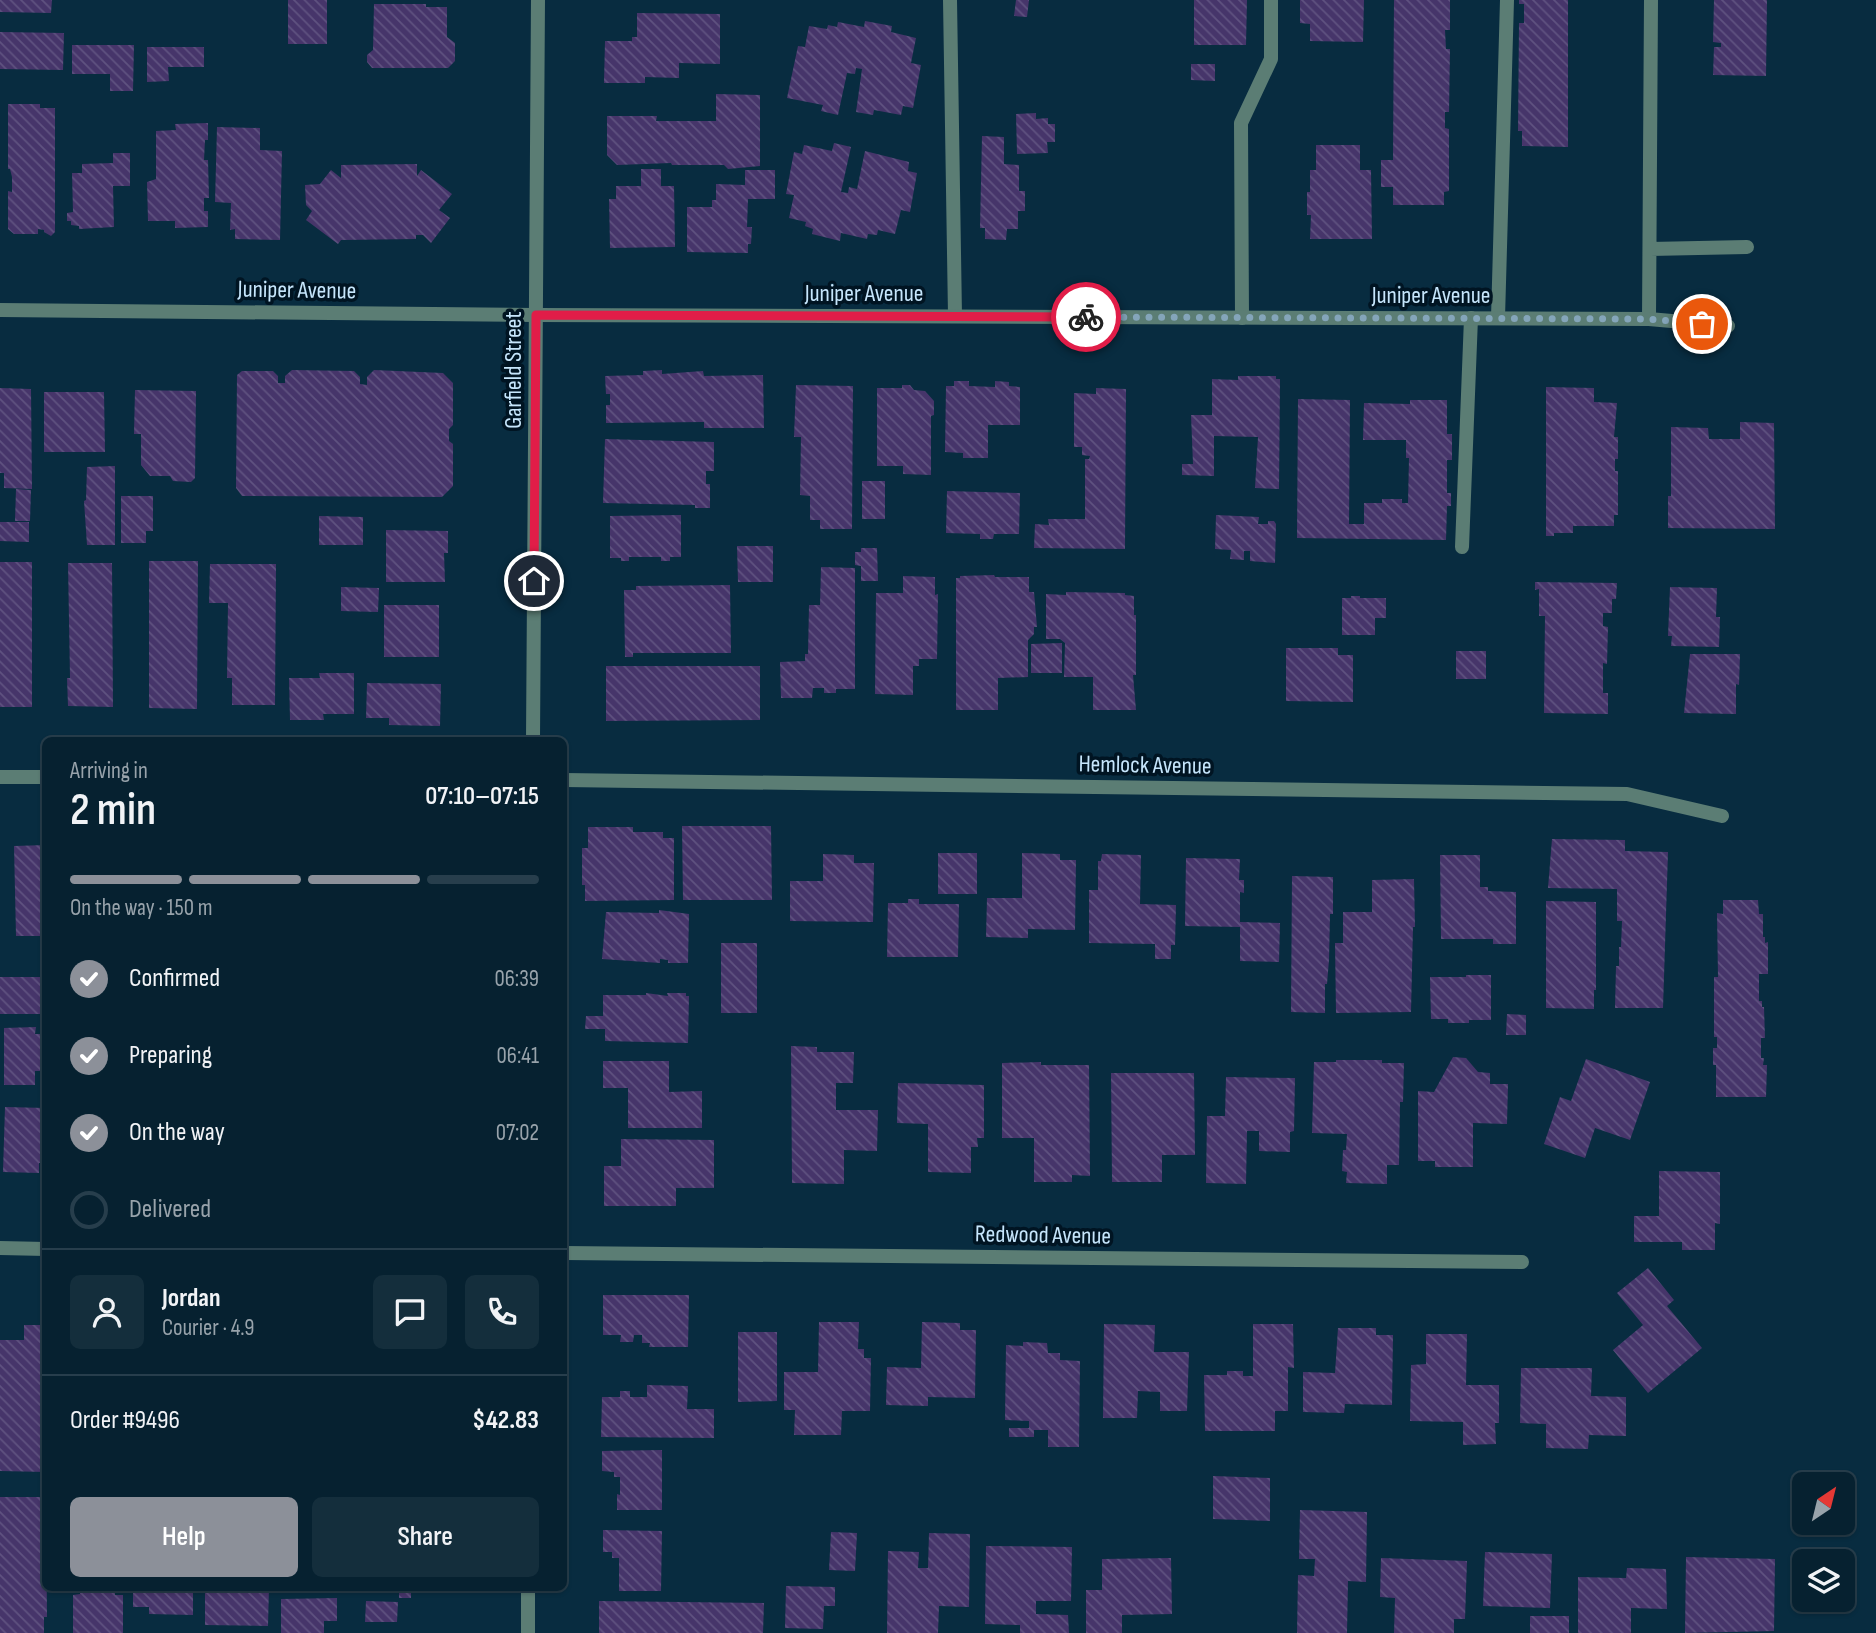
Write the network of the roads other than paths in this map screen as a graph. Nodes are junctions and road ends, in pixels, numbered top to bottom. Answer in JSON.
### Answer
{"nodes":[{"id":1,"x":538,"y":0,"type":"edge"},
{"id":2,"x":950,"y":0,"type":"edge"},
{"id":3,"x":1271,"y":0,"type":"edge"},
{"id":4,"x":1507,"y":0,"type":"edge"},
{"id":5,"x":1651,"y":0,"type":"edge"},
{"id":6,"x":1747,"y":247,"type":"dead end"},
{"id":7,"x":1650,"y":249,"type":"junction"},
{"id":8,"x":0,"y":310,"type":"edge"},
{"id":9,"x":536,"y":315,"type":"junction"},
{"id":10,"x":955,"y":316,"type":"junction"},
{"id":11,"x":1242,"y":318,"type":"junction"},
{"id":12,"x":1471,"y":318,"type":"junction"},
{"id":13,"x":1499,"y":318,"type":"junction"},
{"id":14,"x":1649,"y":319,"type":"junction"},
{"id":15,"x":1728,"y":326,"type":"dead end"},
{"id":16,"x":1462,"y":547,"type":"dead end"},
{"id":17,"x":533,"y":737,"type":"edge"},
{"id":18,"x":0,"y":777,"type":"edge"},
{"id":19,"x":42,"y":777,"type":"edge"},
{"id":20,"x":567,"y":780,"type":"edge"},
{"id":21,"x":1723,"y":816,"type":"dead end"},
{"id":22,"x":0,"y":1248,"type":"edge"},
{"id":23,"x":42,"y":1249,"type":"edge"},
{"id":24,"x":567,"y":1253,"type":"edge"},
{"id":25,"x":1522,"y":1262,"type":"dead end"},
{"id":26,"x":528,"y":1591,"type":"edge"},
{"id":27,"x":528,"y":1633,"type":"edge"}],
"edges":[{"from":1,"to":9,"type":"street","name":"Garfield Street"},
{"from":2,"to":10,"type":"street"},
{"from":3,"to":11,"type":"street"},
{"from":4,"to":13,"type":"street"},
{"from":5,"to":7,"type":"street"},
{"from":6,"to":7,"type":"street"},
{"from":7,"to":14,"type":"street"},
{"from":8,"to":9,"type":"street","name":"Juniper Avenue"},
{"from":9,"to":10,"type":"street","name":"Juniper Avenue"},
{"from":9,"to":17,"type":"street","name":"Garfield Street"},
{"from":10,"to":11,"type":"street","name":"Juniper Avenue"},
{"from":11,"to":12,"type":"street","name":"Juniper Avenue"},
{"from":12,"to":13,"type":"street","name":"Juniper Avenue"},
{"from":12,"to":16,"type":"street"},
{"from":13,"to":14,"type":"street","name":"Juniper Avenue"},
{"from":14,"to":15,"type":"street","name":"Juniper Avenue"},
{"from":18,"to":19,"type":"street"},
{"from":20,"to":21,"type":"street","name":"Hemlock Avenue"},
{"from":22,"to":23,"type":"street"},
{"from":24,"to":25,"type":"street","name":"Redwood Avenue"},
{"from":26,"to":27,"type":"street"}]}
